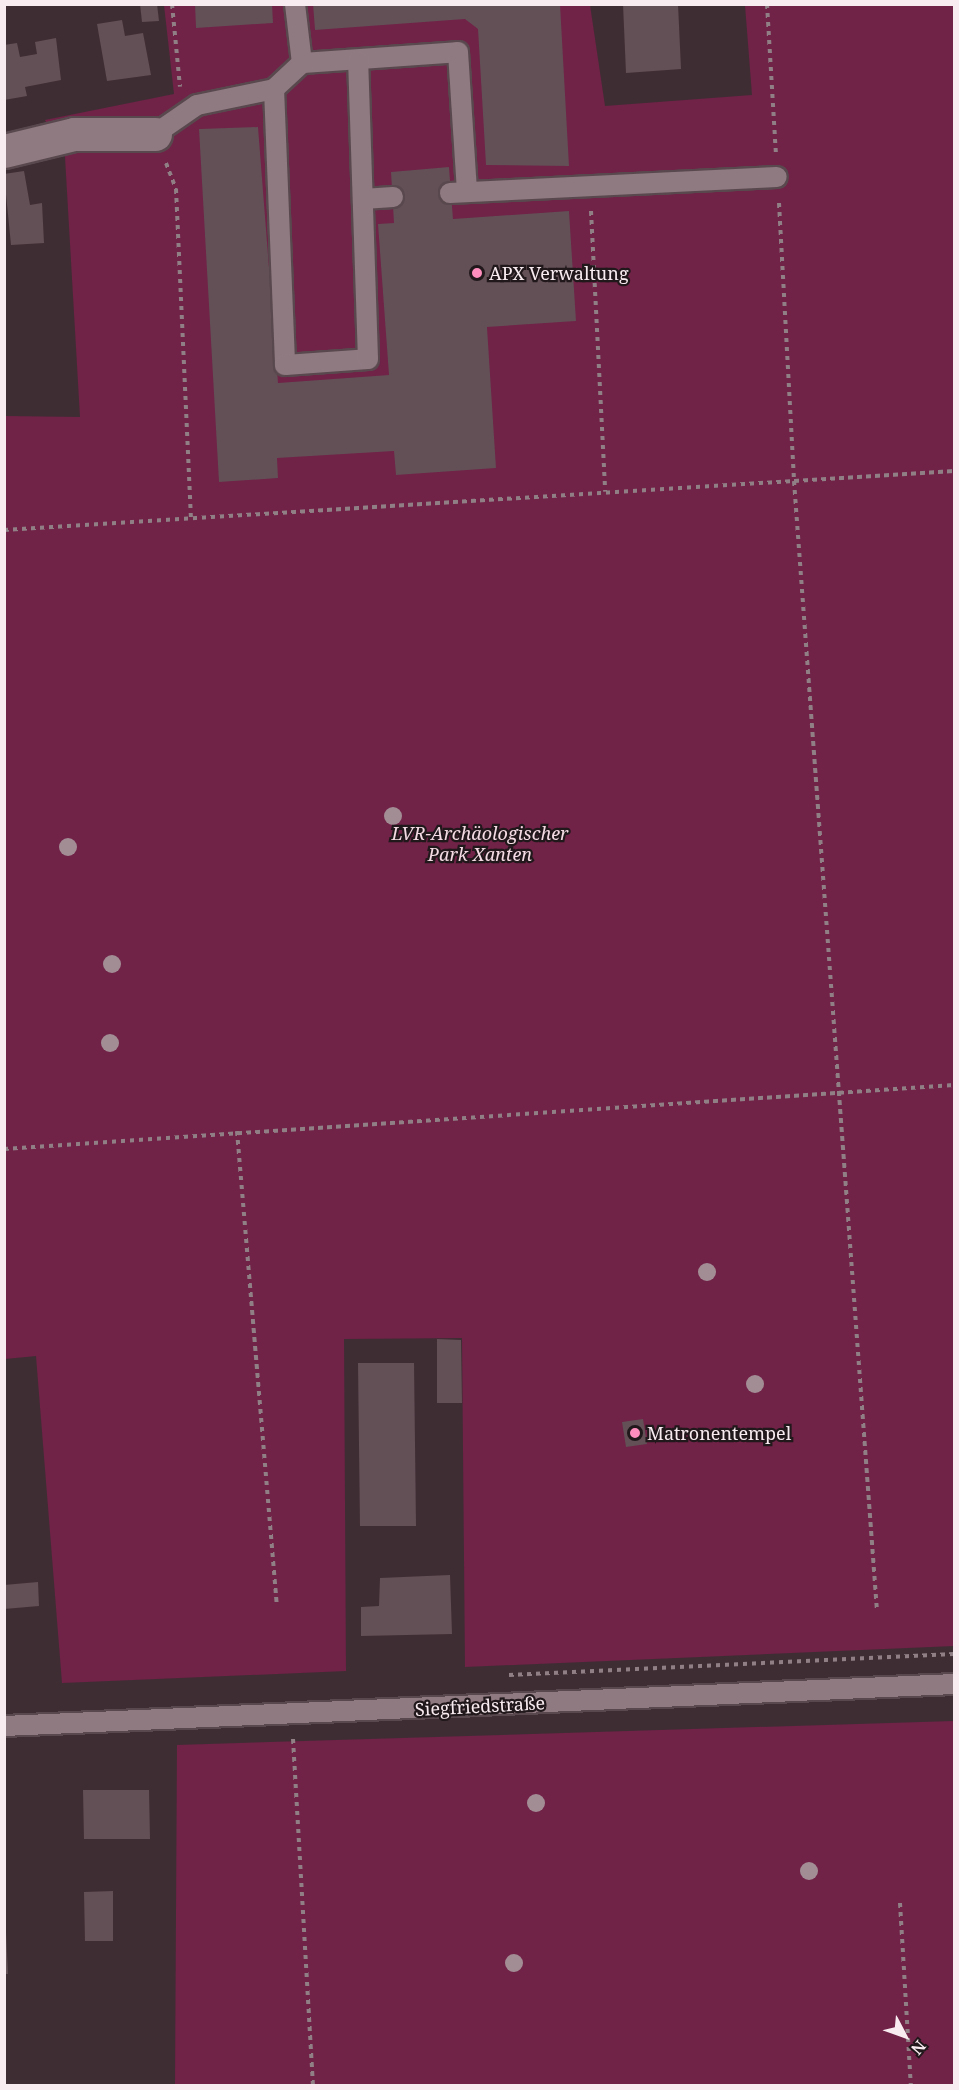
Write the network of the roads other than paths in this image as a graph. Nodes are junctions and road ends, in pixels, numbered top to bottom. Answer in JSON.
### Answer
{"nodes":[{"id":1,"x":295,"y":4,"type":"edge"},
{"id":2,"x":358,"y":60,"type":"junction"},
{"id":3,"x":302,"y":63,"type":"junction"},
{"id":4,"x":274,"y":90,"type":"junction"},
{"id":5,"x":155,"y":134,"type":"joint"},
{"id":6,"x":4,"y":152,"type":"edge"},
{"id":7,"x":777,"y":177,"type":"road end"},
{"id":8,"x":393,"y":197,"type":"dead end"},
{"id":9,"x":363,"y":199,"type":"junction"},
{"id":10,"x":954,"y":1684,"type":"edge"},
{"id":11,"x":4,"y":1726,"type":"edge"}],
"edges":[{"from":1,"to":3,"type":"lane"},
{"from":2,"to":3,"type":"lane"},
{"from":2,"to":7,"type":"lane"},
{"from":2,"to":9,"type":"lane"},
{"from":3,"to":4,"type":"lane"},
{"from":4,"to":5,"type":"lane"},
{"from":4,"to":9,"type":"lane"},
{"from":5,"to":6,"type":"street"},
{"from":8,"to":9,"type":"lane"},
{"from":10,"to":11,"type":"lane","name":"Siegfriedstraße"}]}
